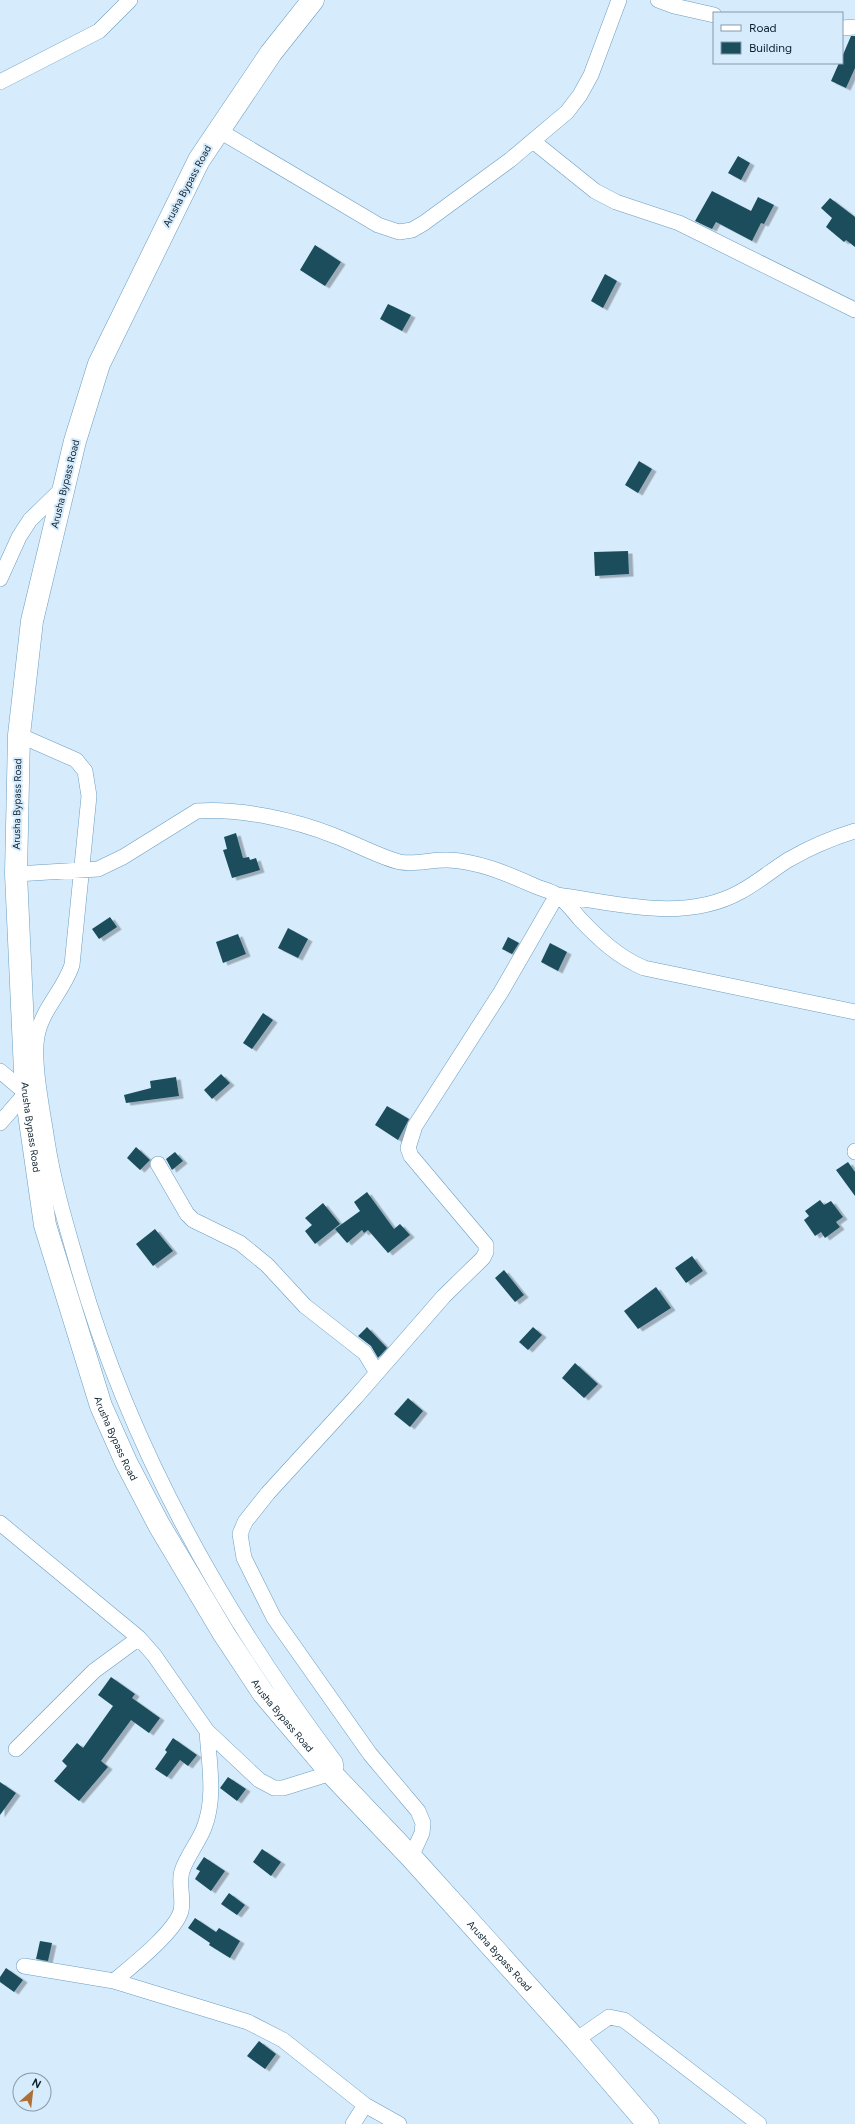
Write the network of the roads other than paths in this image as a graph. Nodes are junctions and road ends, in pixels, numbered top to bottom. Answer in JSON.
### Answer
{"nodes":[{"id":1,"x":130,"y":0,"type":"edge"},
{"id":2,"x":313,"y":0,"type":"edge"},
{"id":3,"x":619,"y":0,"type":"edge"},
{"id":4,"x":658,"y":0,"type":"edge"},
{"id":5,"x":713,"y":15,"type":"edge"},
{"id":6,"x":855,"y":27,"type":"edge"},
{"id":7,"x":843,"y":28,"type":"edge"},
{"id":8,"x":0,"y":82,"type":"edge"},
{"id":9,"x":218,"y":130,"type":"junction"},
{"id":10,"x":534,"y":142,"type":"junction"},
{"id":11,"x":855,"y":310,"type":"edge"},
{"id":12,"x":64,"y":487,"type":"junction"},
{"id":13,"x":0,"y":579,"type":"edge"},
{"id":14,"x":20,"y":735,"type":"junction"},
{"id":15,"x":855,"y":831,"type":"edge"},
{"id":16,"x":82,"y":872,"type":"junction"},
{"id":17,"x":16,"y":874,"type":"junction"},
{"id":18,"x":558,"y":895,"type":"junction"},
{"id":19,"x":855,"y":1012,"type":"edge"},
{"id":20,"x":0,"y":1071,"type":"edge"},
{"id":21,"x":26,"y":1093,"type":"junction"},
{"id":22,"x":0,"y":1123,"type":"edge"},
{"id":23,"x":158,"y":1164,"type":"dead end"},
{"id":24,"x":378,"y":1373,"type":"junction"},
{"id":25,"x":0,"y":1523,"type":"edge"},
{"id":26,"x":139,"y":1638,"type":"junction"},
{"id":27,"x":207,"y":1731,"type":"junction"},
{"id":28,"x":16,"y":1749,"type":"dead end"},
{"id":29,"x":331,"y":1773,"type":"junction"},
{"id":30,"x":411,"y":1857,"type":"junction"},
{"id":31,"x":24,"y":1966,"type":"dead end"},
{"id":32,"x":114,"y":1981,"type":"junction"},
{"id":33,"x":576,"y":2040,"type":"junction"},
{"id":34,"x":365,"y":2105,"type":"junction"},
{"id":35,"x":353,"y":2124,"type":"edge"},
{"id":36,"x":400,"y":2124,"type":"edge"},
{"id":37,"x":648,"y":2124,"type":"edge"},
{"id":38,"x":759,"y":2124,"type":"edge"}],
"edges":[{"from":1,"to":8,"type":"street"},
{"from":2,"to":9,"type":"main road","name":"Arusha Bypass Road"},
{"from":3,"to":10,"type":"street"},
{"from":4,"to":5,"type":"street"},
{"from":6,"to":7,"type":"street"},
{"from":9,"to":10,"type":"street"},
{"from":9,"to":12,"type":"main road","name":"Arusha Bypass Road"},
{"from":10,"to":11,"type":"street"},
{"from":12,"to":13,"type":"street"},
{"from":12,"to":14,"type":"main road","name":"Arusha Bypass Road"},
{"from":14,"to":16,"type":"street"},
{"from":14,"to":17,"type":"main road","name":"Arusha Bypass Road"},
{"from":15,"to":18,"type":"street"},
{"from":16,"to":17,"type":"street"},
{"from":16,"to":18,"type":"street"},
{"from":16,"to":29,"type":"street"},
{"from":17,"to":21,"type":"main road","name":"Arusha Bypass Road"},
{"from":18,"to":19,"type":"street"},
{"from":18,"to":24,"type":"street"},
{"from":20,"to":21,"type":"street"},
{"from":21,"to":22,"type":"street"},
{"from":21,"to":29,"type":"main road","name":"Arusha Bypass Road"},
{"from":23,"to":24,"type":"street"},
{"from":24,"to":30,"type":"street"},
{"from":25,"to":26,"type":"street"},
{"from":26,"to":27,"type":"street"},
{"from":26,"to":28,"type":"street"},
{"from":27,"to":29,"type":"street"},
{"from":27,"to":32,"type":"street"},
{"from":29,"to":30,"type":"main road","name":"Arusha Bypass Road"},
{"from":30,"to":33,"type":"main road","name":"Arusha Bypass Road"},
{"from":31,"to":32,"type":"street"},
{"from":32,"to":34,"type":"street"},
{"from":33,"to":37,"type":"main road","name":"Arusha Bypass Road"},
{"from":33,"to":38,"type":"street"},
{"from":34,"to":35,"type":"street"},
{"from":34,"to":36,"type":"street"}]}
